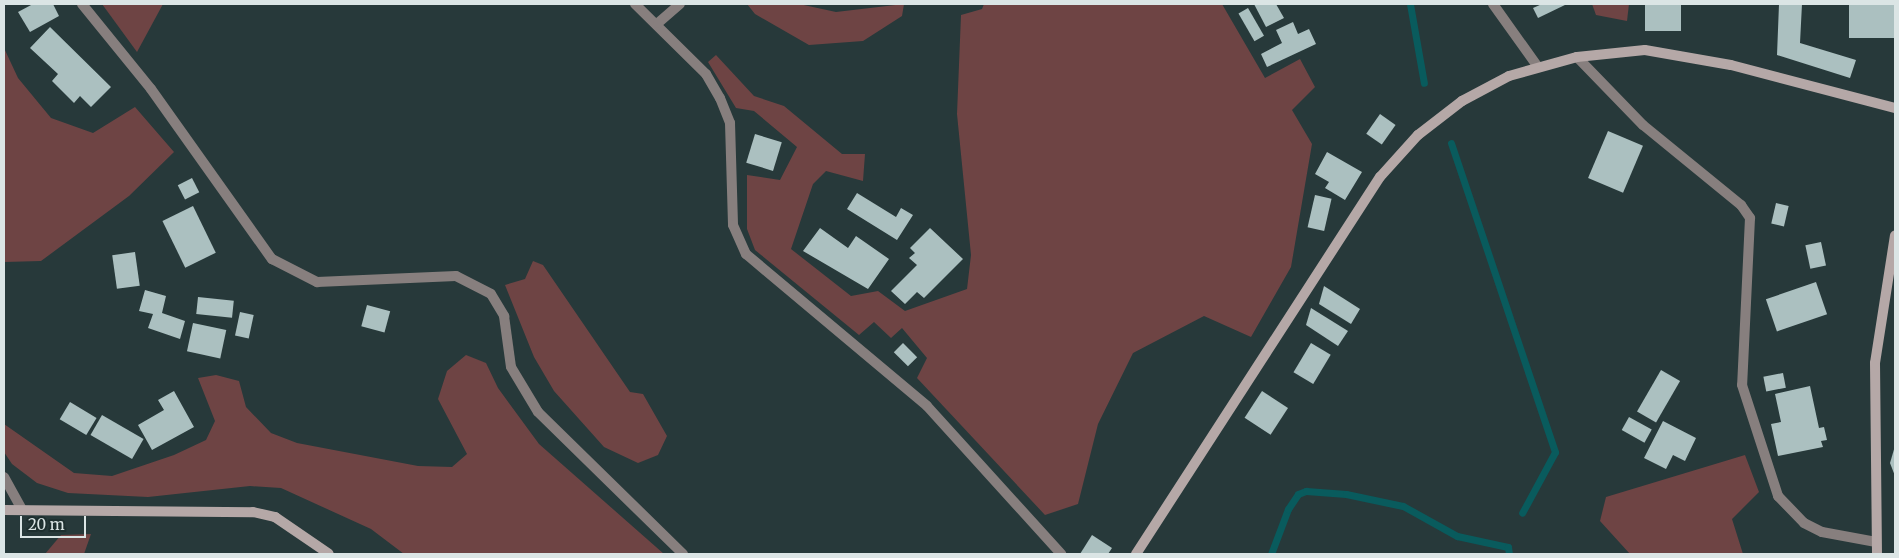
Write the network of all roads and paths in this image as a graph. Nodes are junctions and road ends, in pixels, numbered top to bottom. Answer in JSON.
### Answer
{"nodes":[{"id":1,"x":82,"y":4,"type":"edge"},
{"id":2,"x":635,"y":4,"type":"edge"},
{"id":3,"x":680,"y":4,"type":"edge"},
{"id":4,"x":1493,"y":4,"type":"edge"},
{"id":5,"x":658,"y":23,"type":"junction"},
{"id":6,"x":1577,"y":57,"type":"junction"},
{"id":7,"x":1538,"y":68,"type":"junction"},
{"id":8,"x":1895,"y":108,"type":"edge"},
{"id":9,"x":1895,"y":236,"type":"edge"},
{"id":10,"x":4,"y":477,"type":"edge"},
{"id":11,"x":21,"y":508,"type":"junction"},
{"id":12,"x":4,"y":510,"type":"edge"},
{"id":13,"x":1876,"y":542,"type":"junction"},
{"id":14,"x":329,"y":554,"type":"edge"},
{"id":15,"x":683,"y":554,"type":"edge"},
{"id":16,"x":1061,"y":554,"type":"edge"},
{"id":17,"x":1136,"y":554,"type":"edge"},
{"id":18,"x":1877,"y":554,"type":"edge"}],
"edges":[{"from":1,"to":15,"type":"street"},
{"from":2,"to":5,"type":"street"},
{"from":3,"to":5,"type":"street"},
{"from":4,"to":7,"type":"street"},
{"from":5,"to":16,"type":"street"},
{"from":6,"to":7,"type":"street"},
{"from":6,"to":8,"type":"street"},
{"from":6,"to":13,"type":"street"},
{"from":7,"to":17,"type":"street"},
{"from":9,"to":13,"type":"street"},
{"from":10,"to":11,"type":"street"},
{"from":11,"to":12,"type":"street"},
{"from":11,"to":14,"type":"street"},
{"from":13,"to":18,"type":"street"}]}
